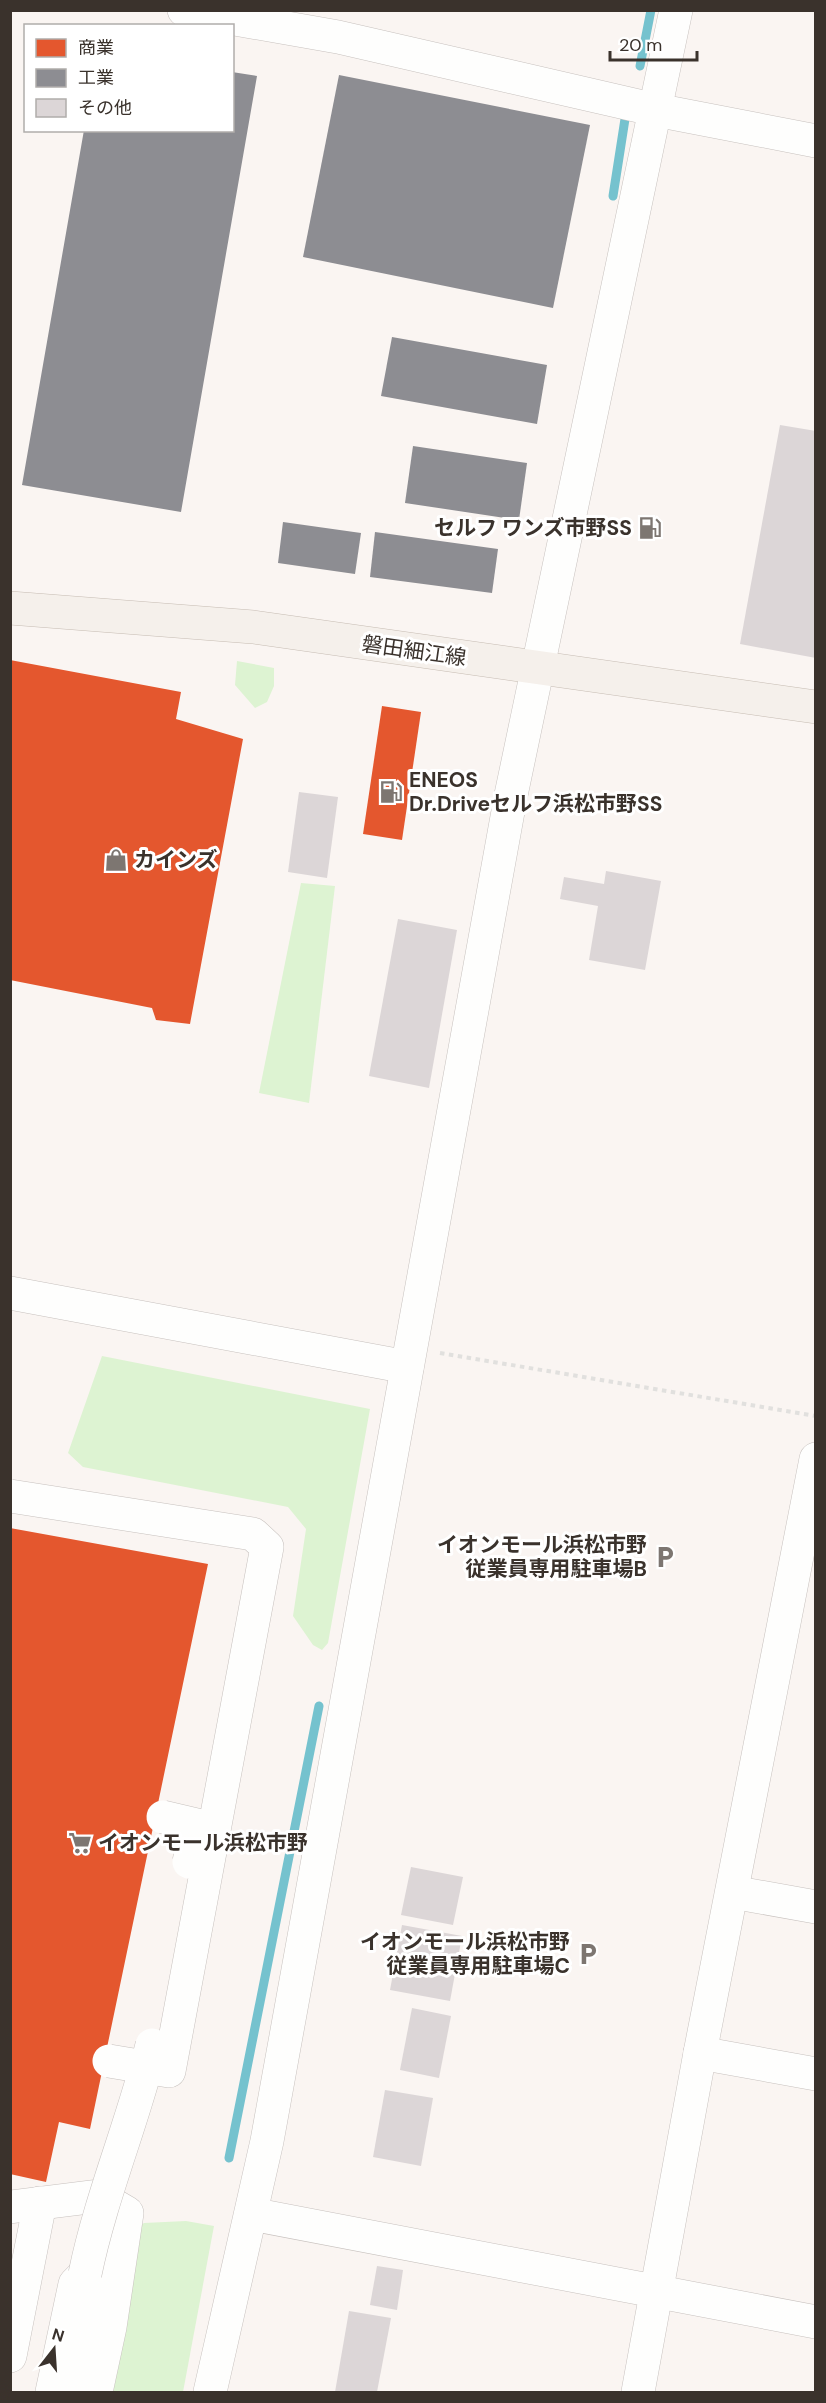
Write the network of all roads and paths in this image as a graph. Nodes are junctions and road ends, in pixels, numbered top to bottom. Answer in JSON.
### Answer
{"nodes":[{"id":1,"x":184,"y":10,"type":"edge"},
{"id":2,"x":676,"y":10,"type":"edge"},
{"id":3,"x":340,"y":24,"type":"edge"},
{"id":4,"x":656,"y":110,"type":"junction"},
{"id":5,"x":816,"y":141,"type":"edge"},
{"id":6,"x":10,"y":608,"type":"edge"},
{"id":7,"x":537,"y":668,"type":"junction"},
{"id":8,"x":816,"y":707,"type":"edge"},
{"id":9,"x":10,"y":1293,"type":"edge"},
{"id":10,"x":408,"y":1358,"type":"junction"},
{"id":11,"x":816,"y":1416,"type":"edge"},
{"id":12,"x":816,"y":1459,"type":"edge"},
{"id":13,"x":10,"y":1496,"type":"edge"},
{"id":14,"x":163,"y":1817,"type":"dead end"},
{"id":15,"x":732,"y":1892,"type":"junction"},
{"id":16,"x":816,"y":1907,"type":"edge"},
{"id":17,"x":700,"y":2053,"type":"junction"},
{"id":18,"x":109,"y":2061,"type":"dead end"},
{"id":19,"x":816,"y":2074,"type":"edge"},
{"id":20,"x":37,"y":2203,"type":"edge"},
{"id":21,"x":251,"y":2214,"type":"junction"},
{"id":22,"x":86,"y":2274,"type":"junction"},
{"id":23,"x":658,"y":2291,"type":"junction"},
{"id":24,"x":816,"y":2322,"type":"edge"},
{"id":25,"x":10,"y":2356,"type":"edge"},
{"id":26,"x":52,"y":2392,"type":"edge"},
{"id":27,"x":71,"y":2392,"type":"edge"},
{"id":28,"x":96,"y":2392,"type":"edge"},
{"id":29,"x":210,"y":2392,"type":"edge"},
{"id":30,"x":638,"y":2392,"type":"edge"}],
"edges":[{"from":1,"to":3,"type":"street"},
{"from":2,"to":4,"type":"street"},
{"from":3,"to":4,"type":"street"},
{"from":4,"to":5,"type":"street"},
{"from":4,"to":7,"type":"street"},
{"from":6,"to":7,"type":"main road","name":"磐田細江線"},
{"from":7,"to":8,"type":"main road","name":"磐田細江線"},
{"from":7,"to":10,"type":"street"},
{"from":9,"to":10,"type":"street"},
{"from":10,"to":11,"type":"path"},
{"from":10,"to":21,"type":"street"},
{"from":12,"to":15,"type":"street"},
{"from":13,"to":18,"type":"street","bridge":true},
{"from":14,"to":22,"type":"street","bridge":true},
{"from":15,"to":16,"type":"street"},
{"from":15,"to":17,"type":"street"},
{"from":17,"to":19,"type":"street"},
{"from":17,"to":23,"type":"street"},
{"from":20,"to":25,"type":"street"},
{"from":20,"to":28,"type":"street"},
{"from":21,"to":23,"type":"street"},
{"from":21,"to":29,"type":"street"},
{"from":22,"to":26,"type":"street"},
{"from":22,"to":27,"type":"street"},
{"from":23,"to":24,"type":"street"},
{"from":23,"to":30,"type":"street"}]}
